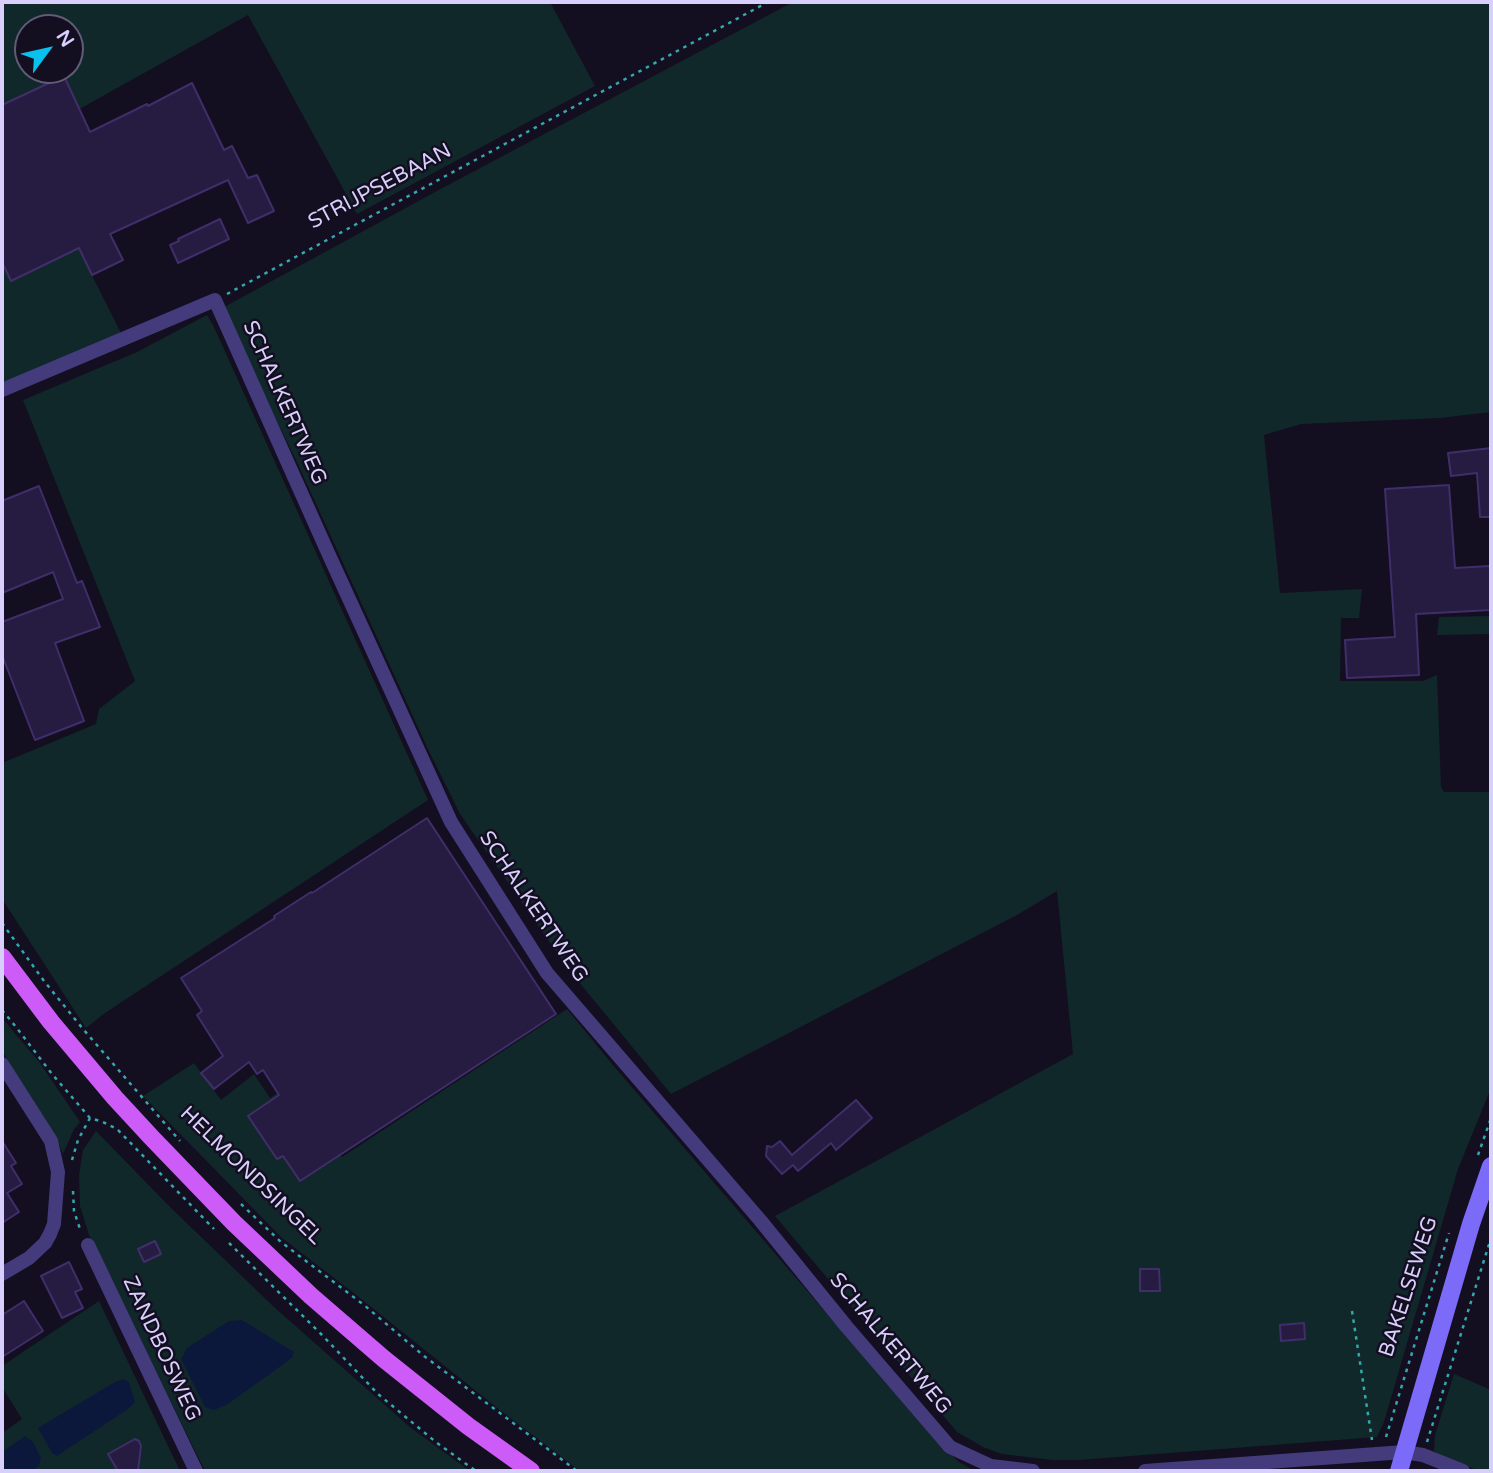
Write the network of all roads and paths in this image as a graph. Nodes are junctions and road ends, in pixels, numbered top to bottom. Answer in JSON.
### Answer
{"nodes":[{"id":1,"x":768,"y":2,"type":"edge"},
{"id":2,"x":215,"y":300,"type":"junction"},
{"id":3,"x":2,"y":390,"type":"edge"},
{"id":4,"x":2,"y":923,"type":"edge"},
{"id":5,"x":2,"y":957,"type":"edge"},
{"id":6,"x":2,"y":1010,"type":"edge"},
{"id":7,"x":2,"y":1064,"type":"edge"},
{"id":8,"x":90,"y":1118,"type":"junction"},
{"id":9,"x":1491,"y":1118,"type":"edge"},
{"id":10,"x":187,"y":1149,"type":"dead end"},
{"id":11,"x":72,"y":1161,"type":"dead end"},
{"id":12,"x":1484,"y":1161,"type":"edge"},
{"id":13,"x":73,"y":1191,"type":"dead end"},
{"id":14,"x":239,"y":1202,"type":"dead end"},
{"id":15,"x":1450,"y":1231,"type":"dead end"},
{"id":16,"x":218,"y":1232,"type":"dead end"},
{"id":17,"x":1491,"y":1238,"type":"edge"},
{"id":18,"x":227,"y":1241,"type":"dead end"},
{"id":19,"x":88,"y":1245,"type":"joint"},
{"id":20,"x":2,"y":1274,"type":"edge"},
{"id":21,"x":1352,"y":1311,"type":"dead end"},
{"id":22,"x":1404,"y":1452,"type":"junction"},
{"id":23,"x":1378,"y":1453,"type":"junction"},
{"id":24,"x":1423,"y":1455,"type":"junction"},
{"id":25,"x":196,"y":1471,"type":"edge"},
{"id":26,"x":476,"y":1471,"type":"edge"},
{"id":27,"x":531,"y":1471,"type":"edge"},
{"id":28,"x":578,"y":1471,"type":"edge"},
{"id":29,"x":1033,"y":1471,"type":"edge"},
{"id":30,"x":1145,"y":1471,"type":"edge"},
{"id":31,"x":1399,"y":1471,"type":"edge"},
{"id":32,"x":1463,"y":1471,"type":"edge"}],
"edges":[{"from":1,"to":2,"type":"path","name":"STRIJPSEBAAN"},
{"from":2,"to":3,"type":"street"},
{"from":2,"to":29,"type":"street","name":"SCHALKERTWEG"},
{"from":4,"to":10,"type":"path","name":"HELMONDSINGEL"},
{"from":5,"to":27,"type":"main road","name":"HELMONDSINGEL"},
{"from":6,"to":8,"type":"path"},
{"from":7,"to":20,"type":"street"},
{"from":8,"to":11,"type":"path"},
{"from":8,"to":16,"type":"path"},
{"from":9,"to":12,"type":"path"},
{"from":12,"to":22,"type":"main road","name":"BAKELSEWEG"},
{"from":13,"to":19,"type":"path"},
{"from":14,"to":28,"type":"path","name":"HELMONDSINGEL"},
{"from":15,"to":23,"type":"path","name":"BAKELSEWEG"},
{"from":17,"to":24,"type":"path"},
{"from":18,"to":26,"type":"path"},
{"from":19,"to":25,"type":"street","name":"ZANDBOSWEG"},
{"from":21,"to":23,"type":"path"},
{"from":22,"to":23,"type":"street"},
{"from":22,"to":24,"type":"street"},
{"from":22,"to":31,"type":"main road","name":"BAKELSEWEG"},
{"from":23,"to":30,"type":"street"},
{"from":24,"to":32,"type":"street"}]}
